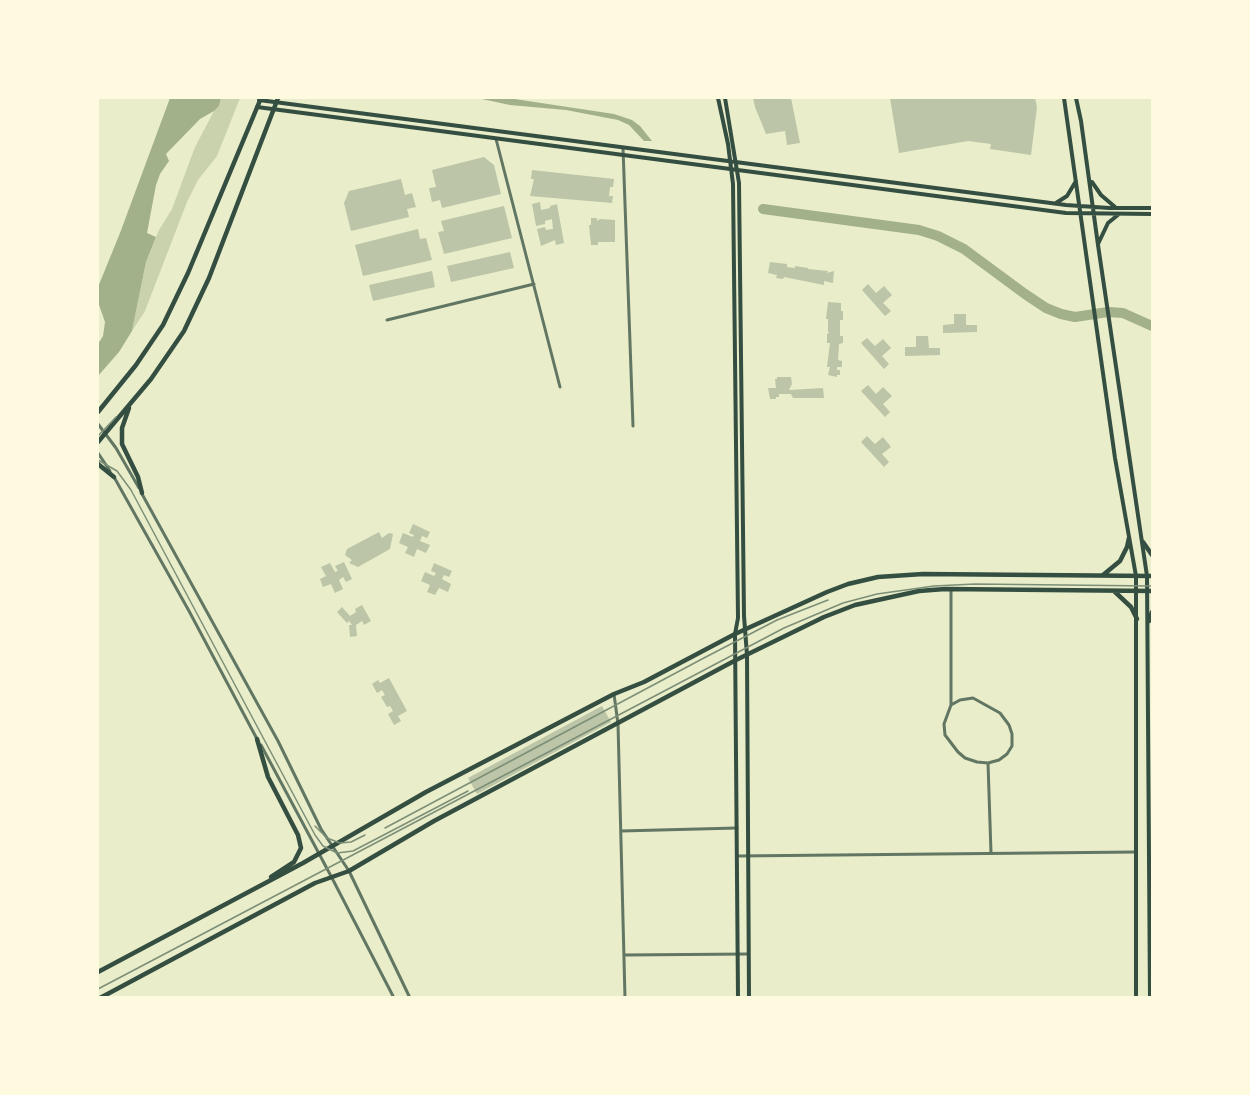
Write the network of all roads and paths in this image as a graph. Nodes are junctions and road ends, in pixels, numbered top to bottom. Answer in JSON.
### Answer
{"nodes":[{"id":1,"x":718,"y":98,"type":"edge"},
{"id":2,"x":725,"y":98,"type":"edge"},
{"id":3,"x":1064,"y":98,"type":"edge"},
{"id":4,"x":1076,"y":98,"type":"edge"},
{"id":5,"x":260,"y":99,"type":"edge"},
{"id":6,"x":277,"y":100,"type":"edge"},
{"id":7,"x":257,"y":107,"type":"junction"},
{"id":8,"x":274,"y":109,"type":"junction"},
{"id":9,"x":496,"y":138,"type":"junction"},
{"id":10,"x":623,"y":148,"type":"junction"},
{"id":11,"x":623,"y":155,"type":"junction"},
{"id":12,"x":730,"y":162,"type":"junction"},
{"id":13,"x":737,"y":163,"type":"junction"},
{"id":14,"x":731,"y":169,"type":"junction"},
{"id":15,"x":738,"y":170,"type":"junction"},
{"id":16,"x":1090,"y":177,"type":"junction"},
{"id":17,"x":1077,"y":180,"type":"junction"},
{"id":18,"x":1054,"y":203,"type":"junction"},
{"id":19,"x":1080,"y":206,"type":"junction"},
{"id":20,"x":1093,"y":207,"type":"junction"},
{"id":21,"x":1119,"y":208,"type":"junction"},
{"id":22,"x":1152,"y":208,"type":"edge"},
{"id":23,"x":1081,"y":213,"type":"junction"},
{"id":24,"x":1094,"y":214,"type":"junction"},
{"id":25,"x":1120,"y":214,"type":"junction"},
{"id":26,"x":1152,"y":214,"type":"edge"},
{"id":27,"x":1098,"y":245,"type":"junction"},
{"id":28,"x":534,"y":284,"type":"junction"},
{"id":29,"x":387,"y":320,"type":"dead end"},
{"id":30,"x":560,"y":387,"type":"dead end"},
{"id":31,"x":133,"y":400,"type":"junction"},
{"id":32,"x":98,"y":412,"type":"edge"},
{"id":33,"x":98,"y":424,"type":"edge"},
{"id":34,"x":633,"y":426,"type":"dead end"},
{"id":35,"x":106,"y":433,"type":"junction"},
{"id":36,"x":98,"y":442,"type":"edge"},
{"id":37,"x":98,"y":453,"type":"edge"},
{"id":38,"x":98,"y":464,"type":"edge"},
{"id":39,"x":114,"y":477,"type":"junction"},
{"id":40,"x":142,"y":493,"type":"junction"},
{"id":41,"x":1129,"y":538,"type":"junction"},
{"id":42,"x":1143,"y":542,"type":"junction"},
{"id":43,"x":1152,"y":555,"type":"edge"},
{"id":44,"x":1103,"y":575,"type":"junction"},
{"id":45,"x":1136,"y":576,"type":"junction"},
{"id":46,"x":1150,"y":576,"type":"edge"},
{"id":47,"x":951,"y":590,"type":"junction"},
{"id":48,"x":1114,"y":591,"type":"junction"},
{"id":49,"x":1137,"y":591,"type":"junction"},
{"id":50,"x":1150,"y":591,"type":"edge"},
{"id":51,"x":1152,"y":612,"type":"edge"},
{"id":52,"x":1137,"y":619,"type":"junction"},
{"id":53,"x":1149,"y":621,"type":"junction"},
{"id":54,"x":745,"y":629,"type":"junction"},
{"id":55,"x":735,"y":634,"type":"junction"},
{"id":56,"x":747,"y":655,"type":"junction"},
{"id":57,"x":736,"y":660,"type":"junction"},
{"id":58,"x":614,"y":694,"type":"junction"},
{"id":59,"x":951,"y":705,"type":"junction"},
{"id":60,"x":618,"y":724,"type":"junction"},
{"id":61,"x":257,"y":739,"type":"junction"},
{"id":62,"x":988,"y":763,"type":"junction"},
{"id":63,"x":737,"y":828,"type":"junction"},
{"id":64,"x":621,"y":831,"type":"junction"},
{"id":65,"x":331,"y":845,"type":"junction"},
{"id":66,"x":1136,"y":852,"type":"junction"},
{"id":67,"x":318,"y":853,"type":"junction"},
{"id":68,"x":992,"y":853,"type":"junction"},
{"id":69,"x":748,"y":854,"type":"junction"},
{"id":70,"x":737,"y":856,"type":"junction"},
{"id":71,"x":349,"y":871,"type":"junction"},
{"id":72,"x":332,"y":878,"type":"junction"},
{"id":73,"x":267,"y":882,"type":"junction"},
{"id":74,"x":748,"y":954,"type":"junction"},
{"id":75,"x":624,"y":955,"type":"junction"},
{"id":76,"x":738,"y":955,"type":"junction"},
{"id":77,"x":98,"y":972,"type":"edge"},
{"id":78,"x":100,"y":998,"type":"edge"},
{"id":79,"x":394,"y":998,"type":"edge"},
{"id":80,"x":410,"y":998,"type":"edge"},
{"id":81,"x":625,"y":998,"type":"edge"},
{"id":82,"x":738,"y":998,"type":"edge"},
{"id":83,"x":748,"y":998,"type":"edge"},
{"id":84,"x":1136,"y":998,"type":"edge"},
{"id":85,"x":1150,"y":998,"type":"edge"}],
"edges":[{"from":1,"to":12,"type":"main road"},
{"from":2,"to":13,"type":"main road"},
{"from":3,"to":17,"type":"main road"},
{"from":4,"to":16,"type":"main road"},
{"from":5,"to":6,"type":"main road"},
{"from":5,"to":7,"type":"main road"},
{"from":6,"to":8,"type":"main road"},
{"from":6,"to":10,"type":"main road"},
{"from":7,"to":8,"type":"main road"},
{"from":7,"to":32,"type":"main road"},
{"from":8,"to":9,"type":"main road"},
{"from":8,"to":31,"type":"main road"},
{"from":9,"to":11,"type":"main road"},
{"from":9,"to":28,"type":"street"},
{"from":10,"to":11,"type":"street"},
{"from":10,"to":12,"type":"main road"},
{"from":11,"to":14,"type":"main road"},
{"from":11,"to":34,"type":"street"},
{"from":12,"to":13,"type":"main road"},
{"from":12,"to":14,"type":"main road"},
{"from":13,"to":15,"type":"main road"},
{"from":13,"to":18,"type":"main road"},
{"from":14,"to":15,"type":"main road"},
{"from":14,"to":55,"type":"main road"},
{"from":15,"to":23,"type":"main road"},
{"from":15,"to":54,"type":"main road"},
{"from":16,"to":20,"type":"main road"},
{"from":16,"to":21,"type":"main road"},
{"from":17,"to":18,"type":"main road"},
{"from":17,"to":19,"type":"main road"},
{"from":18,"to":19,"type":"main road"},
{"from":19,"to":20,"type":"main road"},
{"from":19,"to":23,"type":"main road"},
{"from":20,"to":21,"type":"main road"},
{"from":20,"to":24,"type":"main road"},
{"from":21,"to":22,"type":"main road"},
{"from":23,"to":24,"type":"main road"},
{"from":23,"to":41,"type":"main road"},
{"from":24,"to":25,"type":"main road"},
{"from":24,"to":27,"type":"main road"},
{"from":25,"to":26,"type":"main road"},
{"from":25,"to":27,"type":"main road"},
{"from":27,"to":42,"type":"main road"},
{"from":28,"to":29,"type":"street"},
{"from":28,"to":30,"type":"street"},
{"from":31,"to":35,"type":"main road"},
{"from":31,"to":40,"type":"main road"},
{"from":33,"to":35,"type":"street"},
{"from":35,"to":36,"type":"main road"},
{"from":35,"to":40,"type":"street"},
{"from":37,"to":39,"type":"street"},
{"from":38,"to":39,"type":"main road"},
{"from":39,"to":61,"type":"street"},
{"from":40,"to":65,"type":"street"},
{"from":41,"to":44,"type":"main road"},
{"from":41,"to":45,"type":"main road"},
{"from":42,"to":43,"type":"main road"},
{"from":42,"to":46,"type":"main road"},
{"from":44,"to":45,"type":"main road"},
{"from":44,"to":54,"type":"main road"},
{"from":45,"to":46,"type":"main road"},
{"from":45,"to":49,"type":"main road"},
{"from":46,"to":50,"type":"main road"},
{"from":47,"to":48,"type":"main road"},
{"from":47,"to":56,"type":"main road"},
{"from":47,"to":59,"type":"street"},
{"from":48,"to":49,"type":"main road"},
{"from":48,"to":52,"type":"main road"},
{"from":49,"to":50,"type":"main road"},
{"from":49,"to":52,"type":"main road"},
{"from":50,"to":53,"type":"main road"},
{"from":51,"to":53,"type":"main road"},
{"from":52,"to":66,"type":"main road"},
{"from":53,"to":85,"type":"main road"},
{"from":54,"to":55,"type":"main road"},
{"from":54,"to":56,"type":"main road"},
{"from":55,"to":57,"type":"main road"},
{"from":55,"to":58,"type":"main road"},
{"from":56,"to":57,"type":"main road"},
{"from":56,"to":69,"type":"main road"},
{"from":57,"to":60,"type":"main road"},
{"from":57,"to":63,"type":"main road"},
{"from":58,"to":60,"type":"street"},
{"from":58,"to":65,"type":"main road"},
{"from":59,"to":62,"type":"street"},
{"from":59,"to":62,"type":"street"},
{"from":60,"to":64,"type":"street"},
{"from":60,"to":71,"type":"main road"},
{"from":61,"to":67,"type":"street"},
{"from":61,"to":73,"type":"main road"},
{"from":62,"to":68,"type":"street"},
{"from":63,"to":64,"type":"street"},
{"from":63,"to":70,"type":"main road"},
{"from":64,"to":75,"type":"street"},
{"from":65,"to":67,"type":"main road"},
{"from":65,"to":71,"type":"street"},
{"from":66,"to":68,"type":"street"},
{"from":66,"to":84,"type":"main road"},
{"from":67,"to":72,"type":"street"},
{"from":67,"to":73,"type":"main road"},
{"from":68,"to":69,"type":"street"},
{"from":69,"to":70,"type":"street"},
{"from":69,"to":74,"type":"main road"},
{"from":70,"to":76,"type":"main road"},
{"from":71,"to":72,"type":"main road"},
{"from":71,"to":80,"type":"street"},
{"from":72,"to":78,"type":"main road"},
{"from":72,"to":79,"type":"street"},
{"from":73,"to":77,"type":"main road"},
{"from":74,"to":76,"type":"street"},
{"from":74,"to":83,"type":"main road"},
{"from":75,"to":76,"type":"street"},
{"from":75,"to":81,"type":"street"},
{"from":76,"to":82,"type":"main road"}]}
